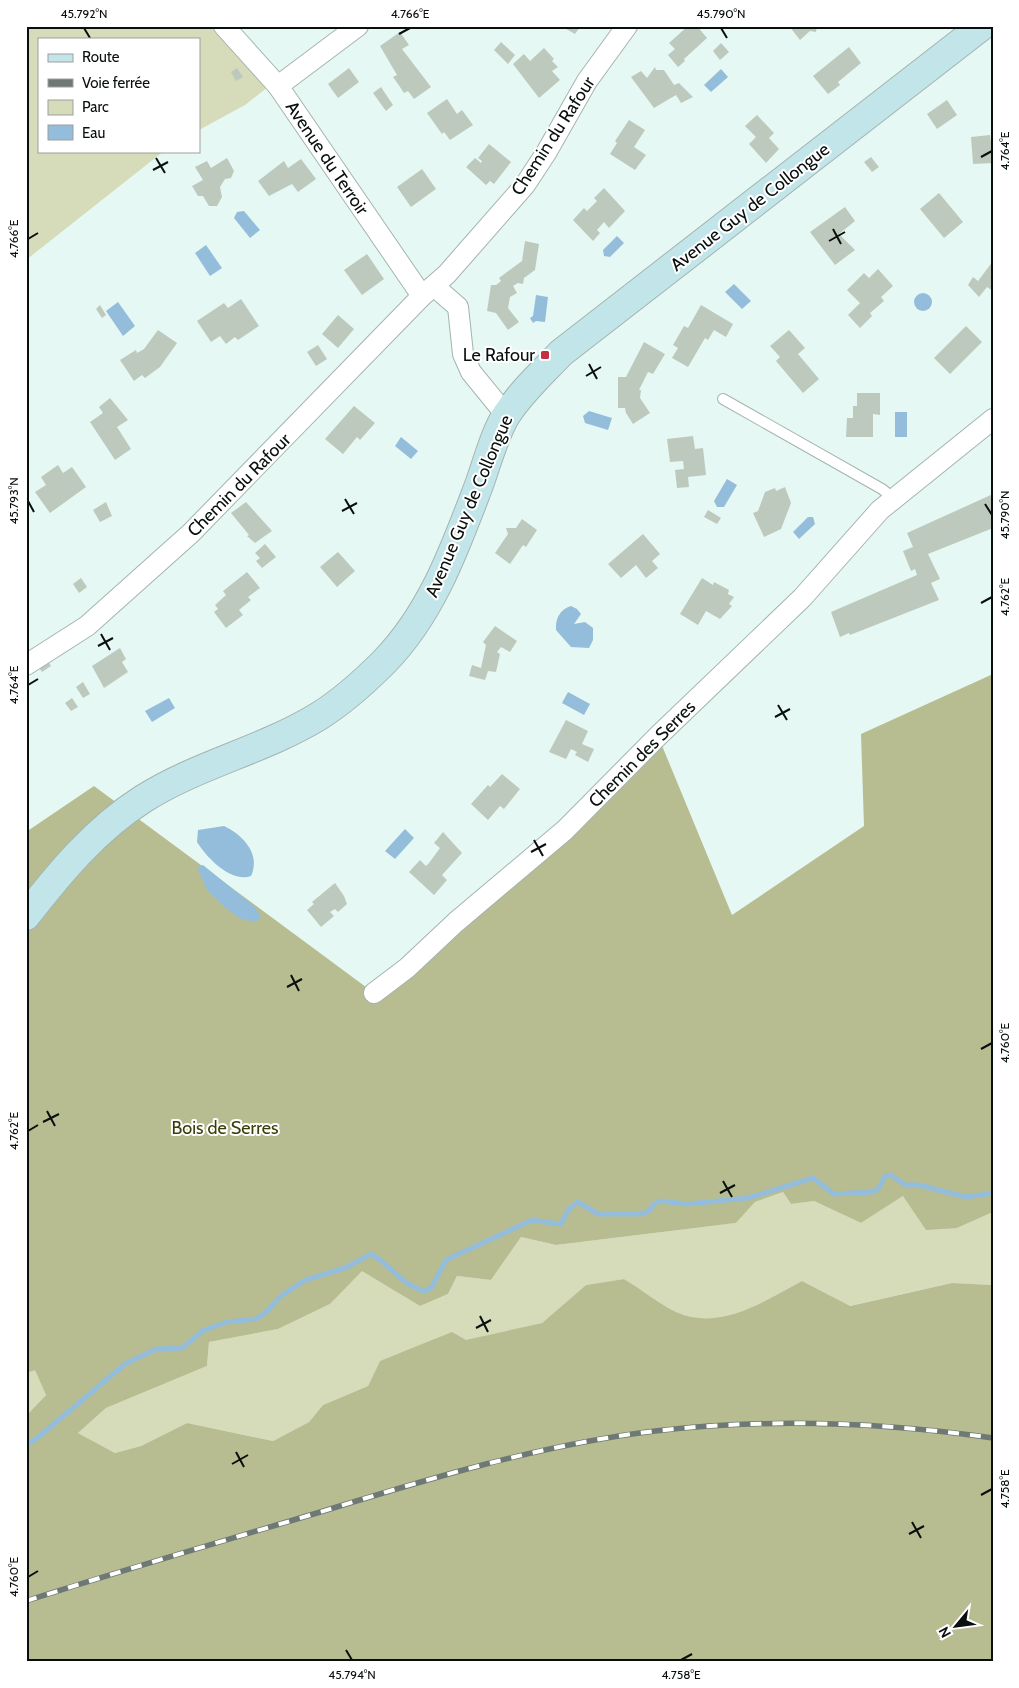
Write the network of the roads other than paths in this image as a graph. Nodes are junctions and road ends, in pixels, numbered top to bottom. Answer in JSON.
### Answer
{"nodes":[{"id":1,"x":224,"y":26,"type":"edge"},
{"id":2,"x":358,"y":26,"type":"edge"},
{"id":3,"x":627,"y":26,"type":"edge"},
{"id":4,"x":972,"y":26,"type":"edge"},
{"id":5,"x":982,"y":26,"type":"edge"},
{"id":6,"x":993,"y":30,"type":"edge"},
{"id":7,"x":936,"y":63,"type":"junction"},
{"id":8,"x":278,"y":86,"type":"junction"},
{"id":9,"x":429,"y":292,"type":"junction"},
{"id":10,"x":723,"y":399,"type":"dead end"},
{"id":11,"x":506,"y":415,"type":"junction"},
{"id":12,"x":993,"y":419,"type":"edge"},
{"id":13,"x":893,"y":498,"type":"junction"},
{"id":14,"x":26,"y":665,"type":"edge"},
{"id":15,"x":26,"y":916,"type":"edge"},
{"id":16,"x":374,"y":993,"type":"dead end"}],
"edges":[{"from":1,"to":8,"type":"street","name":"Avenue du Terroir"},
{"from":2,"to":8,"type":"street"},
{"from":3,"to":9,"type":"street","name":"Chemin du Rafour"},
{"from":4,"to":7,"type":"main road","name":"Avenue Guy de Collongue"},
{"from":5,"to":7,"type":"main road","name":"Avenue Guy de Collongue"},
{"from":6,"to":7,"type":"main road","name":"Avenue Guy de Collongue"},
{"from":7,"to":11,"type":"main road","name":"Avenue Guy de Collongue"},
{"from":8,"to":9,"type":"street","name":"Avenue du Terroir"},
{"from":9,"to":11,"type":"street"},
{"from":9,"to":14,"type":"street","name":"Chemin du Rafour"},
{"from":10,"to":13,"type":"lane"},
{"from":11,"to":15,"type":"main road","name":"Avenue Guy de Collongue"},
{"from":12,"to":13,"type":"street","name":"Chemin des Serres"},
{"from":13,"to":16,"type":"street","name":"Chemin des Serres"}]}
